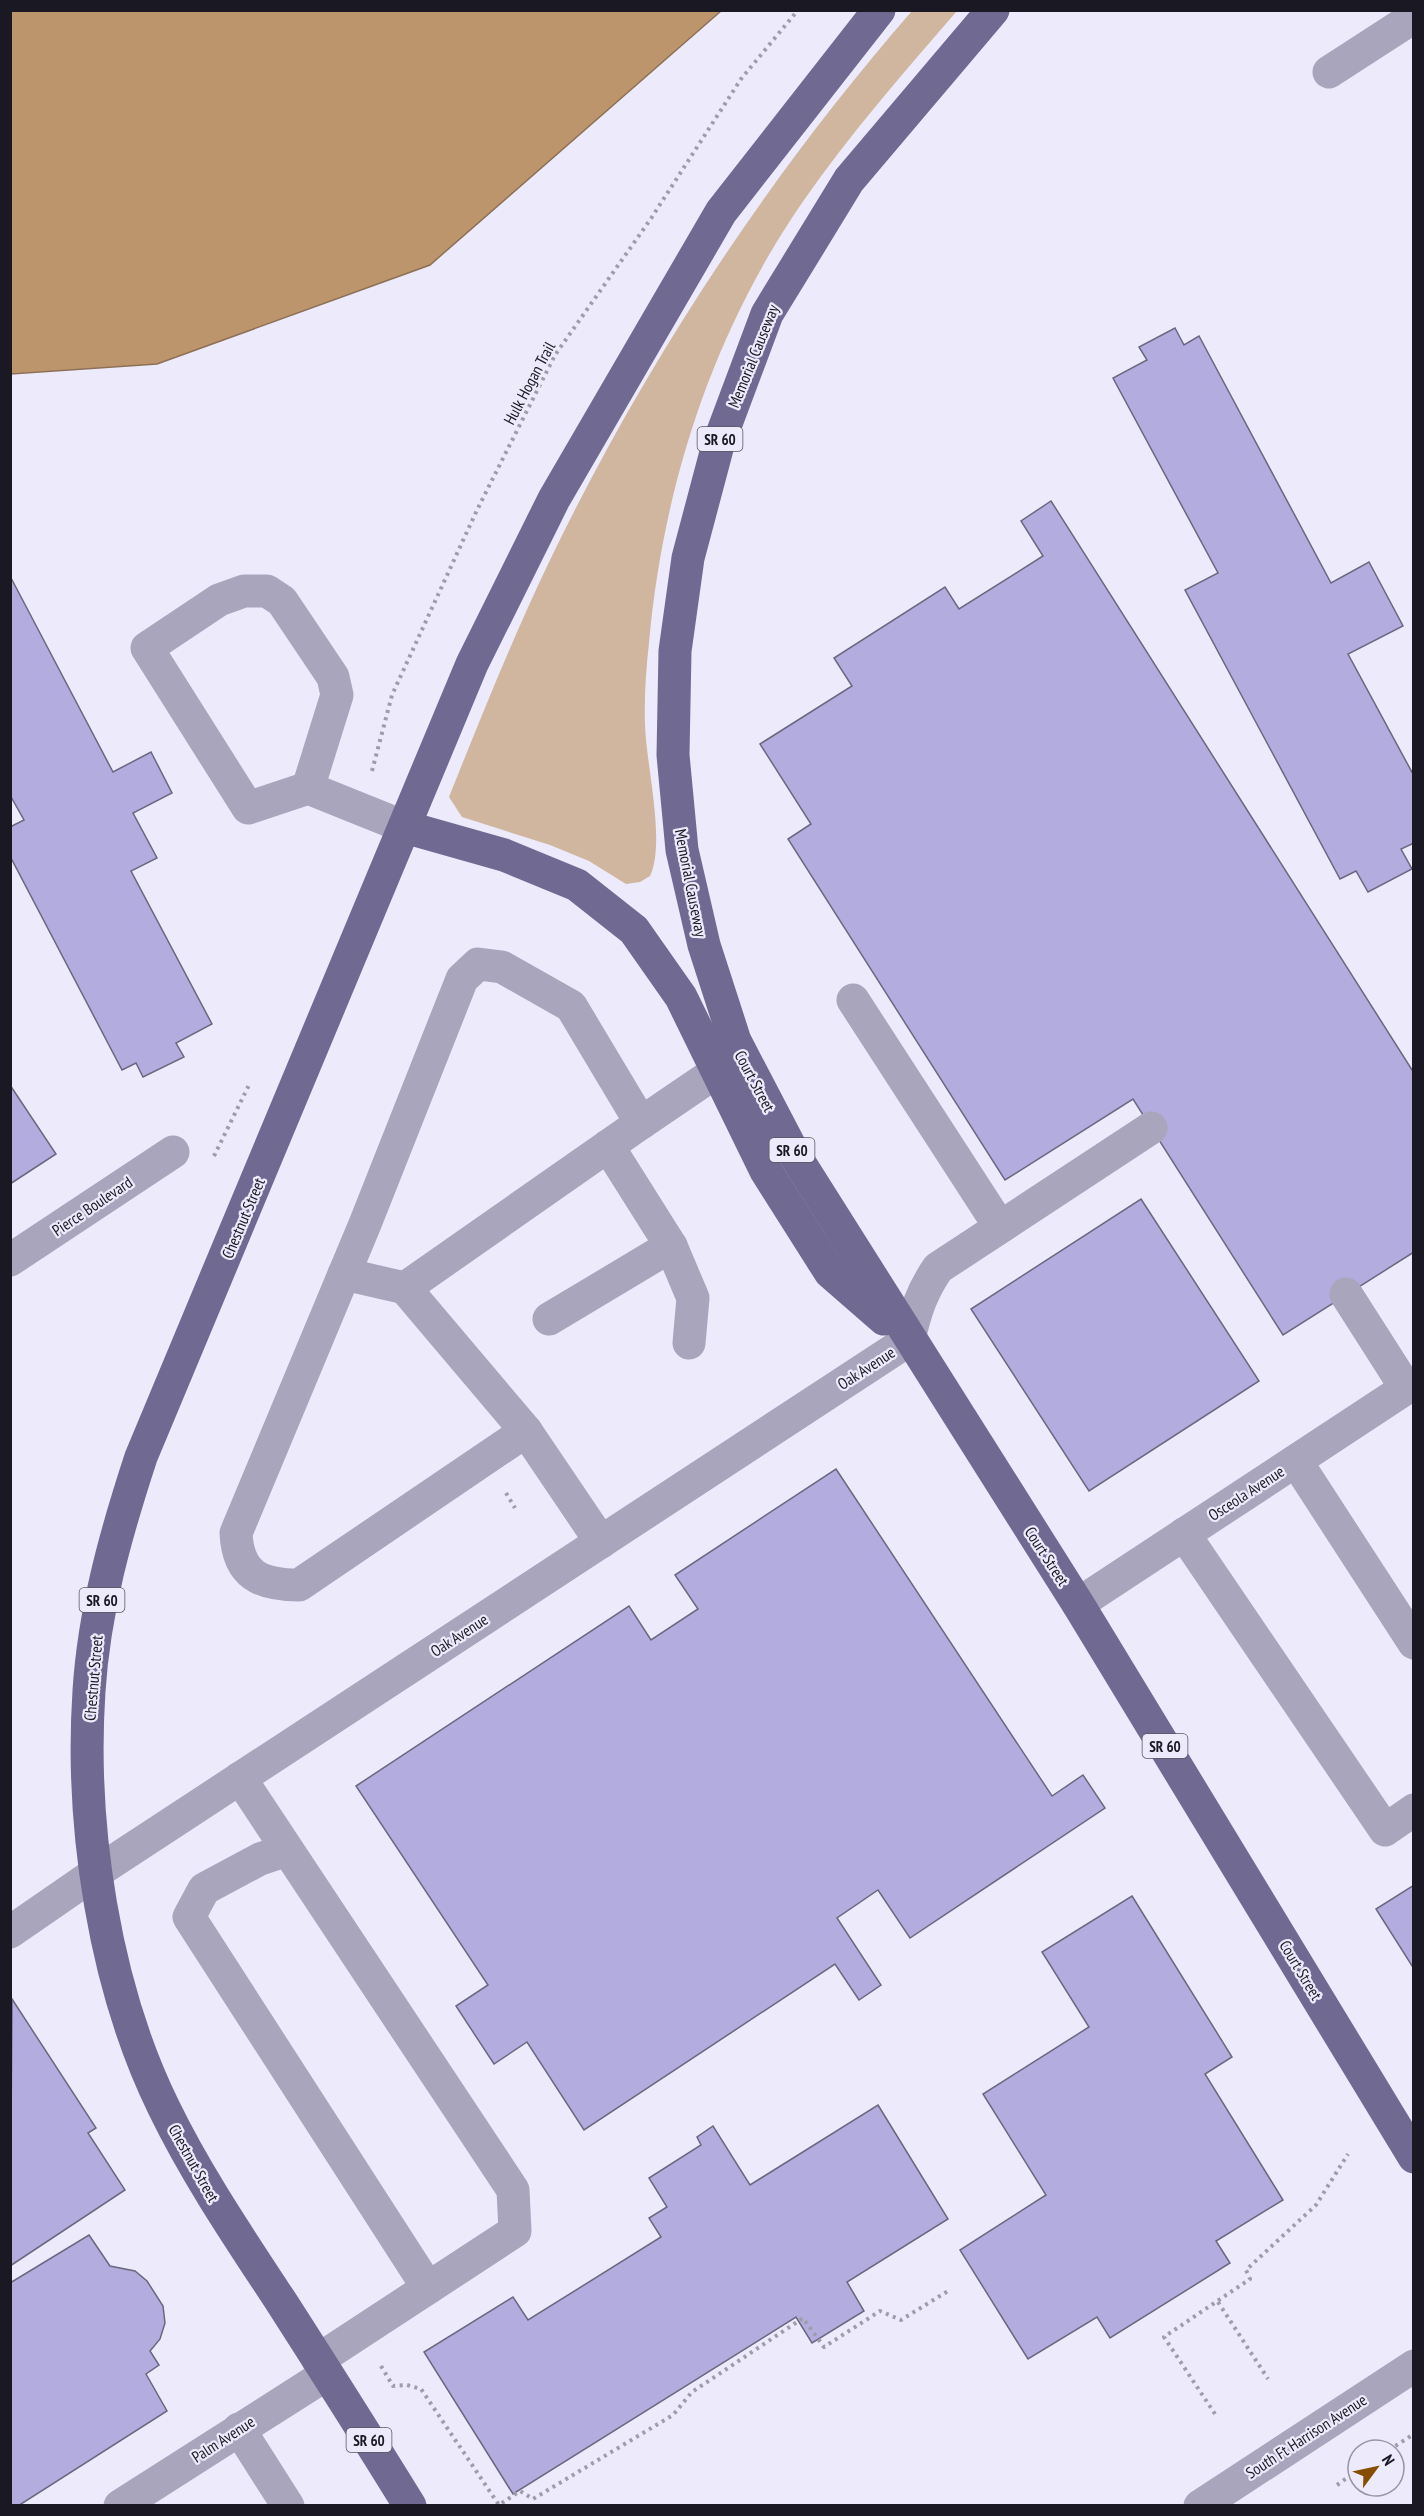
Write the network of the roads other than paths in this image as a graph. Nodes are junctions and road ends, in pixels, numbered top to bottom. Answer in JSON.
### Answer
{"nodes":[{"id":1,"x":879,"y":10,"type":"edge"},
{"id":2,"x":993,"y":10,"type":"edge"},
{"id":3,"x":1413,"y":17,"type":"edge"},
{"id":4,"x":1329,"y":72,"type":"dead end"},
{"id":5,"x":308,"y":788,"type":"junction"},
{"id":6,"x":405,"y":827,"type":"junction"},
{"id":7,"x":704,"y":945,"type":"joint"},
{"id":8,"x":853,"y":1000,"type":"dead end"},
{"id":9,"x":716,"y":1072,"type":"junction"},
{"id":10,"x":641,"y":1123,"type":"junction"},
{"id":11,"x":1151,"y":1128,"type":"dead end"},
{"id":12,"x":608,"y":1146,"type":"junction"},
{"id":13,"x":173,"y":1152,"type":"dead end"},
{"id":14,"x":1000,"y":1227,"type":"junction"},
{"id":15,"x":671,"y":1246,"type":"junction"},
{"id":16,"x":10,"y":1260,"type":"edge"},
{"id":17,"x":344,"y":1274,"type":"junction"},
{"id":18,"x":405,"y":1288,"type":"junction"},
{"id":19,"x":1346,"y":1294,"type":"dead end"},
{"id":20,"x":549,"y":1319,"type":"dead end"},
{"id":21,"x":909,"y":1340,"type":"junction"},
{"id":22,"x":689,"y":1343,"type":"dead end"},
{"id":23,"x":1410,"y":1386,"type":"edge"},
{"id":24,"x":526,"y":1431,"type":"junction"},
{"id":25,"x":1296,"y":1461,"type":"junction"},
{"id":26,"x":1184,"y":1534,"type":"junction"},
{"id":27,"x":601,"y":1542,"type":"junction"},
{"id":28,"x":1078,"y":1604,"type":"junction"},
{"id":29,"x":1413,"y":1643,"type":"edge"},
{"id":30,"x":240,"y":1778,"type":"junction"},
{"id":31,"x":1413,"y":1810,"type":"edge"},
{"id":32,"x":287,"y":1850,"type":"junction"},
{"id":33,"x":97,"y":1872,"type":"junction"},
{"id":34,"x":10,"y":1932,"type":"edge"},
{"id":35,"x":1413,"y":2157,"type":"edge"},
{"id":36,"x":428,"y":2288,"type":"junction"},
{"id":37,"x":1413,"y":2366,"type":"edge"},
{"id":38,"x":322,"y":2367,"type":"junction"},
{"id":39,"x":239,"y":2429,"type":"junction"},
{"id":40,"x":401,"y":2502,"type":"edge"},
{"id":41,"x":120,"y":2505,"type":"edge"},
{"id":42,"x":288,"y":2505,"type":"edge"},
{"id":43,"x":1200,"y":2505,"type":"edge"}],
"edges":[{"from":1,"to":6,"type":"main road","number":"SR 60"},
{"from":2,"to":7,"type":"main road","name":"Memorial Causeway","number":"SR 60"},
{"from":3,"to":4,"type":"street"},
{"from":5,"to":5,"type":"street"},
{"from":5,"to":6,"type":"street"},
{"from":6,"to":9,"type":"main road"},
{"from":6,"to":33,"type":"main road","name":"Chestnut Street","number":"SR 60"},
{"from":7,"to":21,"type":"main road","name":"Court Street","number":"SR 60"},
{"from":8,"to":14,"type":"street"},
{"from":9,"to":10,"type":"street"},
{"from":9,"to":21,"type":"main road"},
{"from":10,"to":12,"type":"street"},
{"from":10,"to":17,"type":"street"},
{"from":11,"to":14,"type":"street"},
{"from":12,"to":15,"type":"street"},
{"from":12,"to":18,"type":"street"},
{"from":13,"to":16,"type":"street","name":"Pierce Boulevard"},
{"from":14,"to":21,"type":"street"},
{"from":15,"to":20,"type":"street"},
{"from":15,"to":22,"type":"street"},
{"from":17,"to":18,"type":"street"},
{"from":17,"to":24,"type":"street"},
{"from":18,"to":24,"type":"street"},
{"from":19,"to":23,"type":"street"},
{"from":21,"to":27,"type":"street","name":"Oak Avenue"},
{"from":21,"to":28,"type":"main road","name":"Court Street","number":"SR 60"},
{"from":23,"to":25,"type":"street","name":"Osceola Avenue"},
{"from":24,"to":27,"type":"street"},
{"from":25,"to":26,"type":"street","name":"Osceola Avenue"},
{"from":25,"to":29,"type":"street"},
{"from":26,"to":28,"type":"street","name":"Osceola Avenue"},
{"from":26,"to":31,"type":"street"},
{"from":27,"to":30,"type":"street","name":"Oak Avenue"},
{"from":28,"to":35,"type":"main road","name":"Court Street","number":"SR 60"},
{"from":30,"to":32,"type":"street"},
{"from":30,"to":33,"type":"street","name":"Oak Avenue"},
{"from":32,"to":36,"type":"street","name":"Palm Avenue"},
{"from":32,"to":36,"type":"street"},
{"from":33,"to":34,"type":"street","name":"Oak Avenue"},
{"from":33,"to":38,"type":"main road","name":"Chestnut Street","number":"SR 60"},
{"from":36,"to":38,"type":"street","name":"Palm Avenue"},
{"from":37,"to":43,"type":"street","name":"South Ft Harrison Avenue"},
{"from":38,"to":39,"type":"street","name":"Palm Avenue"},
{"from":38,"to":40,"type":"main road","name":"Chestnut Street","number":"SR 60"},
{"from":39,"to":41,"type":"street","name":"Palm Avenue"},
{"from":39,"to":42,"type":"street"}]}
